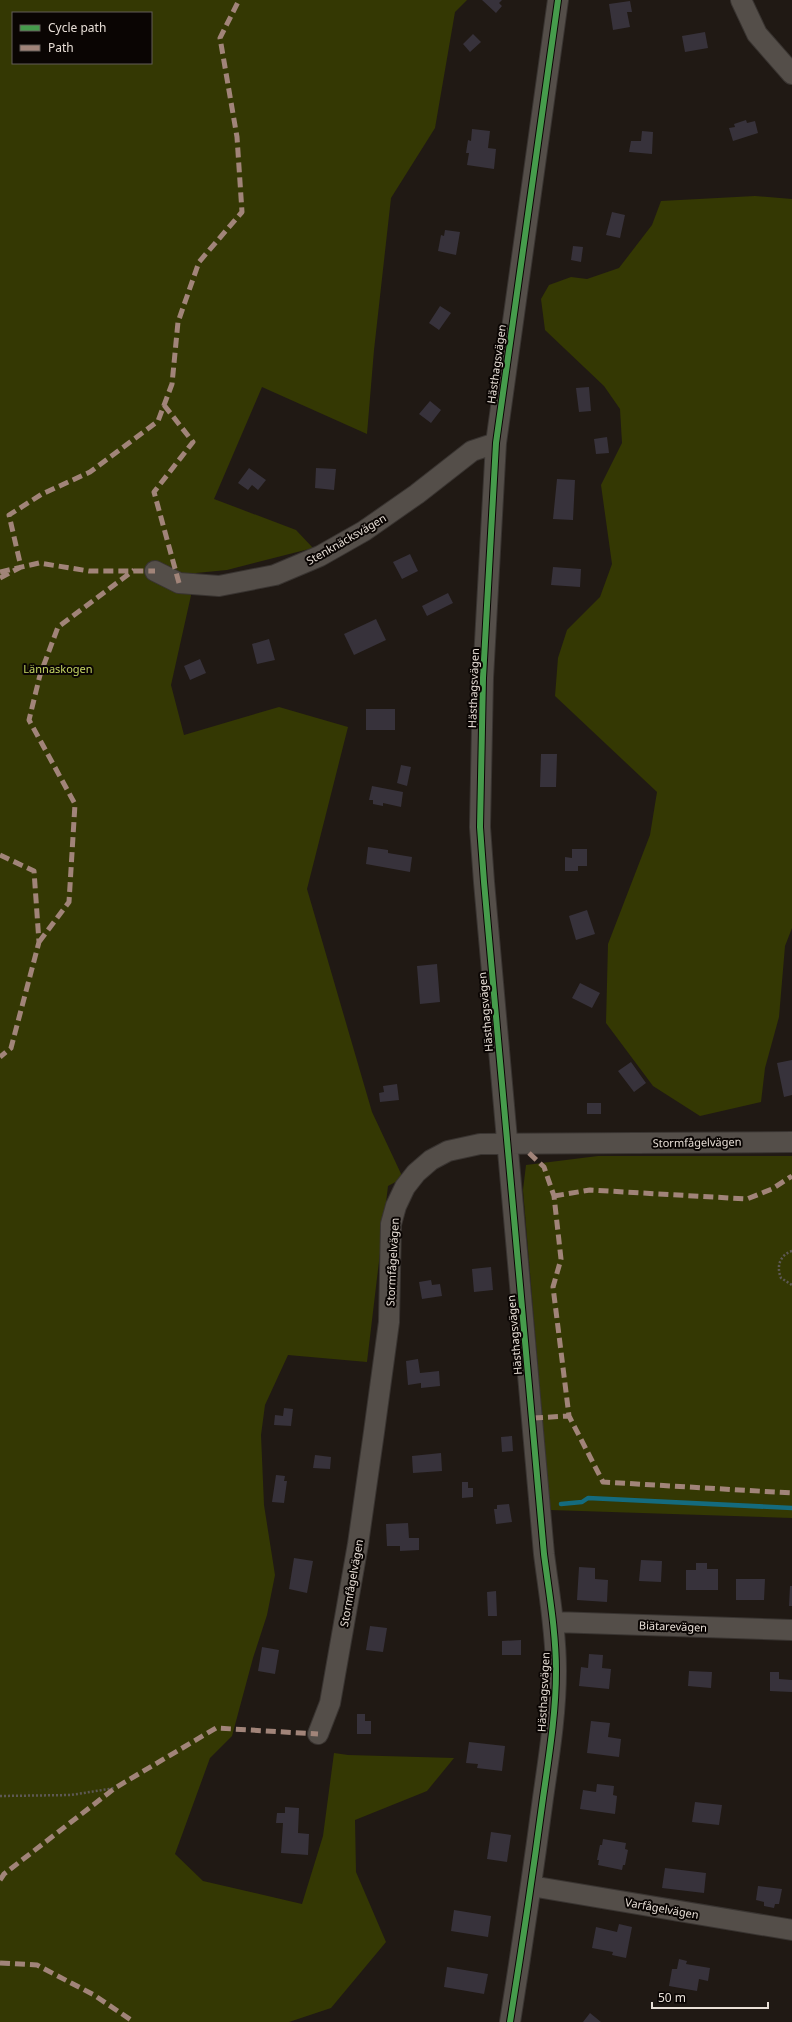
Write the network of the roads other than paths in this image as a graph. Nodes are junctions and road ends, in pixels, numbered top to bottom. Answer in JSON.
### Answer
{"nodes":[{"id":1,"x":558,"y":0,"type":"edge"},
{"id":2,"x":741,"y":0,"type":"edge"},
{"id":3,"x":792,"y":74,"type":"edge"},
{"id":4,"x":496,"y":443,"type":"junction"},
{"id":5,"x":155,"y":571,"type":"dead end"},
{"id":6,"x":792,"y":1142,"type":"edge"},
{"id":7,"x":507,"y":1143,"type":"junction"},
{"id":8,"x":554,"y":1622,"type":"junction"},
{"id":9,"x":792,"y":1630,"type":"edge"},
{"id":10,"x":318,"y":1734,"type":"dead end"},
{"id":11,"x":531,"y":1886,"type":"junction"},
{"id":12,"x":792,"y":1930,"type":"edge"},
{"id":13,"x":510,"y":2022,"type":"edge"}],
"edges":[{"from":1,"to":4,"type":"street","name":"Hästhagsvägen"},
{"from":2,"to":3,"type":"street"},
{"from":4,"to":5,"type":"street","name":"Stenknäcksvägen"},
{"from":4,"to":7,"type":"street","name":"Hästhagsvägen"},
{"from":6,"to":7,"type":"street","name":"Stormfågelvägen"},
{"from":7,"to":8,"type":"street","name":"Hästhagsvägen"},
{"from":7,"to":10,"type":"street","name":"Stormfågelvägen"},
{"from":8,"to":9,"type":"street","name":"Biätarevägen"},
{"from":8,"to":11,"type":"street","name":"Hästhagsvägen"},
{"from":11,"to":12,"type":"street","name":"Varfågelvägen"},
{"from":11,"to":13,"type":"street","name":"Hästhagsvägen"}]}
